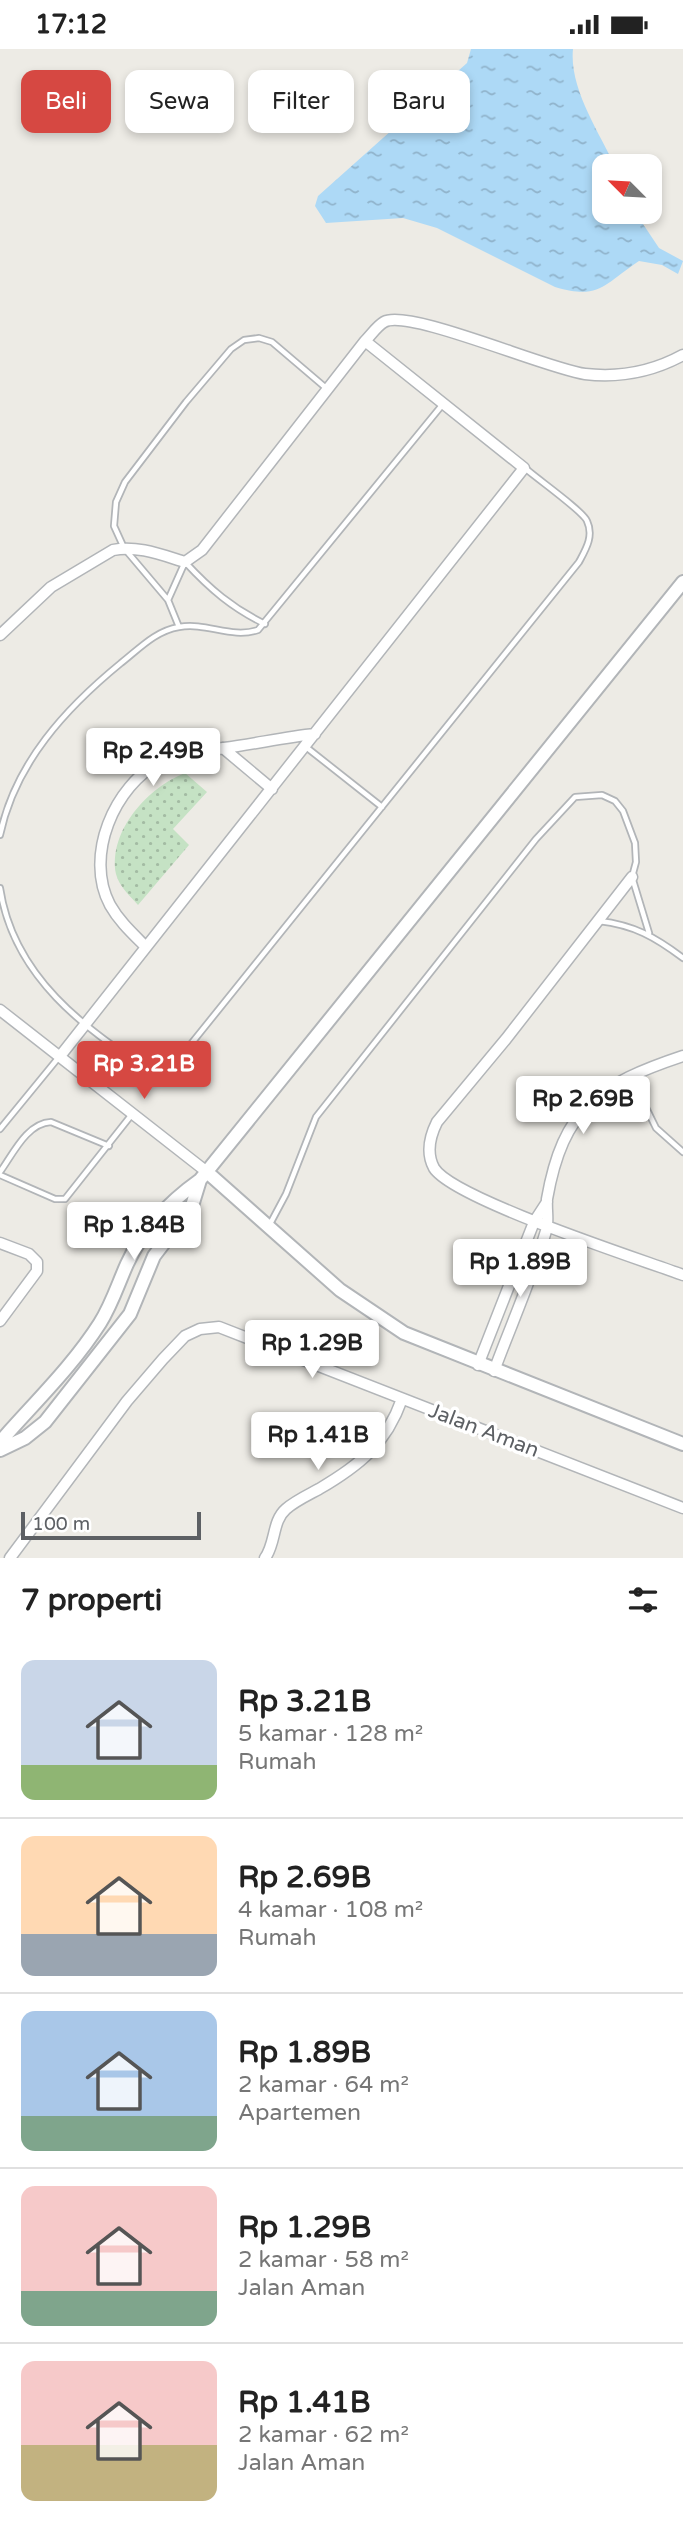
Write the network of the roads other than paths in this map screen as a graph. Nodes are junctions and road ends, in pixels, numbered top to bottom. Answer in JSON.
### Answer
{"nodes":[{"id":1,"x":365,"y":341,"type":"junction"},
{"id":2,"x":683,"y":355,"type":"edge"},
{"id":3,"x":326,"y":389,"type":"junction"},
{"id":4,"x":443,"y":404,"type":"junction"},
{"id":5,"x":524,"y":468,"type":"junction"},
{"id":6,"x":124,"y":548,"type":"junction"},
{"id":7,"x":185,"y":562,"type":"junction"},
{"id":8,"x":683,"y":582,"type":"edge"},
{"id":9,"x":168,"y":600,"type":"junction"},
{"id":10,"x":265,"y":624,"type":"junction"},
{"id":11,"x":179,"y":627,"type":"junction"},
{"id":12,"x":0,"y":635,"type":"edge"},
{"id":13,"x":315,"y":734,"type":"junction"},
{"id":14,"x":305,"y":747,"type":"junction"},
{"id":15,"x":223,"y":748,"type":"junction"},
{"id":16,"x":272,"y":789,"type":"junction"},
{"id":17,"x":382,"y":807,"type":"junction"},
{"id":18,"x":0,"y":835,"type":"edge"},
{"id":19,"x":632,"y":877,"type":"junction"},
{"id":20,"x":0,"y":888,"type":"edge"},
{"id":21,"x":1,"y":906,"type":"edge"},
{"id":22,"x":597,"y":921,"type":"junction"},
{"id":23,"x":649,"y":933,"type":"junction"},
{"id":24,"x":145,"y":946,"type":"junction"},
{"id":25,"x":683,"y":958,"type":"edge"},
{"id":26,"x":0,"y":1010,"type":"edge"},
{"id":27,"x":84,"y":1023,"type":"junction"},
{"id":28,"x":61,"y":1055,"type":"junction"},
{"id":29,"x":683,"y":1056,"type":"edge"},
{"id":30,"x":631,"y":1077,"type":"junction"},
{"id":31,"x":133,"y":1113,"type":"junction"},
{"id":32,"x":0,"y":1129,"type":"edge"},
{"id":33,"x":109,"y":1146,"type":"junction"},
{"id":34,"x":683,"y":1152,"type":"edge"},
{"id":35,"x":0,"y":1173,"type":"edge"},
{"id":36,"x":204,"y":1176,"type":"junction"},
{"id":37,"x":547,"y":1201,"type":"junction"},
{"id":38,"x":534,"y":1221,"type":"junction"},
{"id":39,"x":268,"y":1227,"type":"junction"},
{"id":40,"x":547,"y":1228,"type":"junction"},
{"id":41,"x":0,"y":1243,"type":"edge"},
{"id":42,"x":683,"y":1275,"type":"edge"},
{"id":43,"x":0,"y":1321,"type":"edge"},
{"id":44,"x":478,"y":1365,"type":"junction"},
{"id":45,"x":494,"y":1371,"type":"junction"},
{"id":46,"x":402,"y":1399,"type":"junction"},
{"id":47,"x":0,"y":1442,"type":"edge"},
{"id":48,"x":683,"y":1444,"type":"edge"},
{"id":49,"x":0,"y":1450,"type":"edge"},
{"id":50,"x":683,"y":1508,"type":"edge"},
{"id":51,"x":9,"y":1558,"type":"edge"},
{"id":52,"x":265,"y":1558,"type":"edge"}],
"edges":[{"from":1,"to":2,"type":"street"},
{"from":1,"to":3,"type":"street"},
{"from":1,"to":4,"type":"street"},
{"from":3,"to":6,"type":"lane"},
{"from":3,"to":7,"type":"street"},
{"from":4,"to":5,"type":"street"},
{"from":4,"to":10,"type":"lane"},
{"from":5,"to":13,"type":"street"},
{"from":5,"to":17,"type":"lane"},
{"from":6,"to":7,"type":"street"},
{"from":6,"to":9,"type":"lane"},
{"from":6,"to":12,"type":"street"},
{"from":7,"to":9,"type":"lane"},
{"from":7,"to":10,"type":"lane"},
{"from":8,"to":36,"type":"street"},
{"from":9,"to":11,"type":"lane"},
{"from":10,"to":11,"type":"lane"},
{"from":11,"to":18,"type":"lane"},
{"from":13,"to":14,"type":"street"},
{"from":13,"to":15,"type":"street"},
{"from":14,"to":16,"type":"street"},
{"from":14,"to":17,"type":"lane"},
{"from":15,"to":16,"type":"street"},
{"from":15,"to":24,"type":"street"},
{"from":16,"to":24,"type":"street"},
{"from":17,"to":27,"type":"lane"},
{"from":19,"to":22,"type":"street"},
{"from":19,"to":23,"type":"lane"},
{"from":19,"to":39,"type":"lane"},
{"from":20,"to":21,"type":"lane"},
{"from":21,"to":27,"type":"lane"},
{"from":22,"to":23,"type":"lane"},
{"from":22,"to":38,"type":"street"},
{"from":23,"to":25,"type":"lane"},
{"from":24,"to":27,"type":"street"},
{"from":26,"to":28,"type":"street"},
{"from":27,"to":28,"type":"street"},
{"from":28,"to":31,"type":"street"},
{"from":28,"to":32,"type":"lane"},
{"from":29,"to":30,"type":"street"},
{"from":30,"to":34,"type":"lane"},
{"from":30,"to":37,"type":"street"},
{"from":31,"to":33,"type":"lane"},
{"from":31,"to":36,"type":"street"},
{"from":33,"to":35,"type":"lane"},
{"from":33,"to":35,"type":"lane"},
{"from":36,"to":39,"type":"street"},
{"from":36,"to":47,"type":"street"},
{"from":36,"to":49,"type":"street"},
{"from":37,"to":38,"type":"street"},
{"from":37,"to":40,"type":"street"},
{"from":38,"to":40,"type":"street"},
{"from":38,"to":44,"type":"street"},
{"from":39,"to":44,"type":"street"},
{"from":40,"to":42,"type":"street"},
{"from":40,"to":45,"type":"street"},
{"from":41,"to":43,"type":"street"},
{"from":44,"to":45,"type":"street"},
{"from":45,"to":48,"type":"street"},
{"from":46,"to":50,"type":"street","name":"Jalan Aman"},
{"from":46,"to":51,"type":"street","name":"Jalan Aman"},
{"from":46,"to":52,"type":"street"}]}
